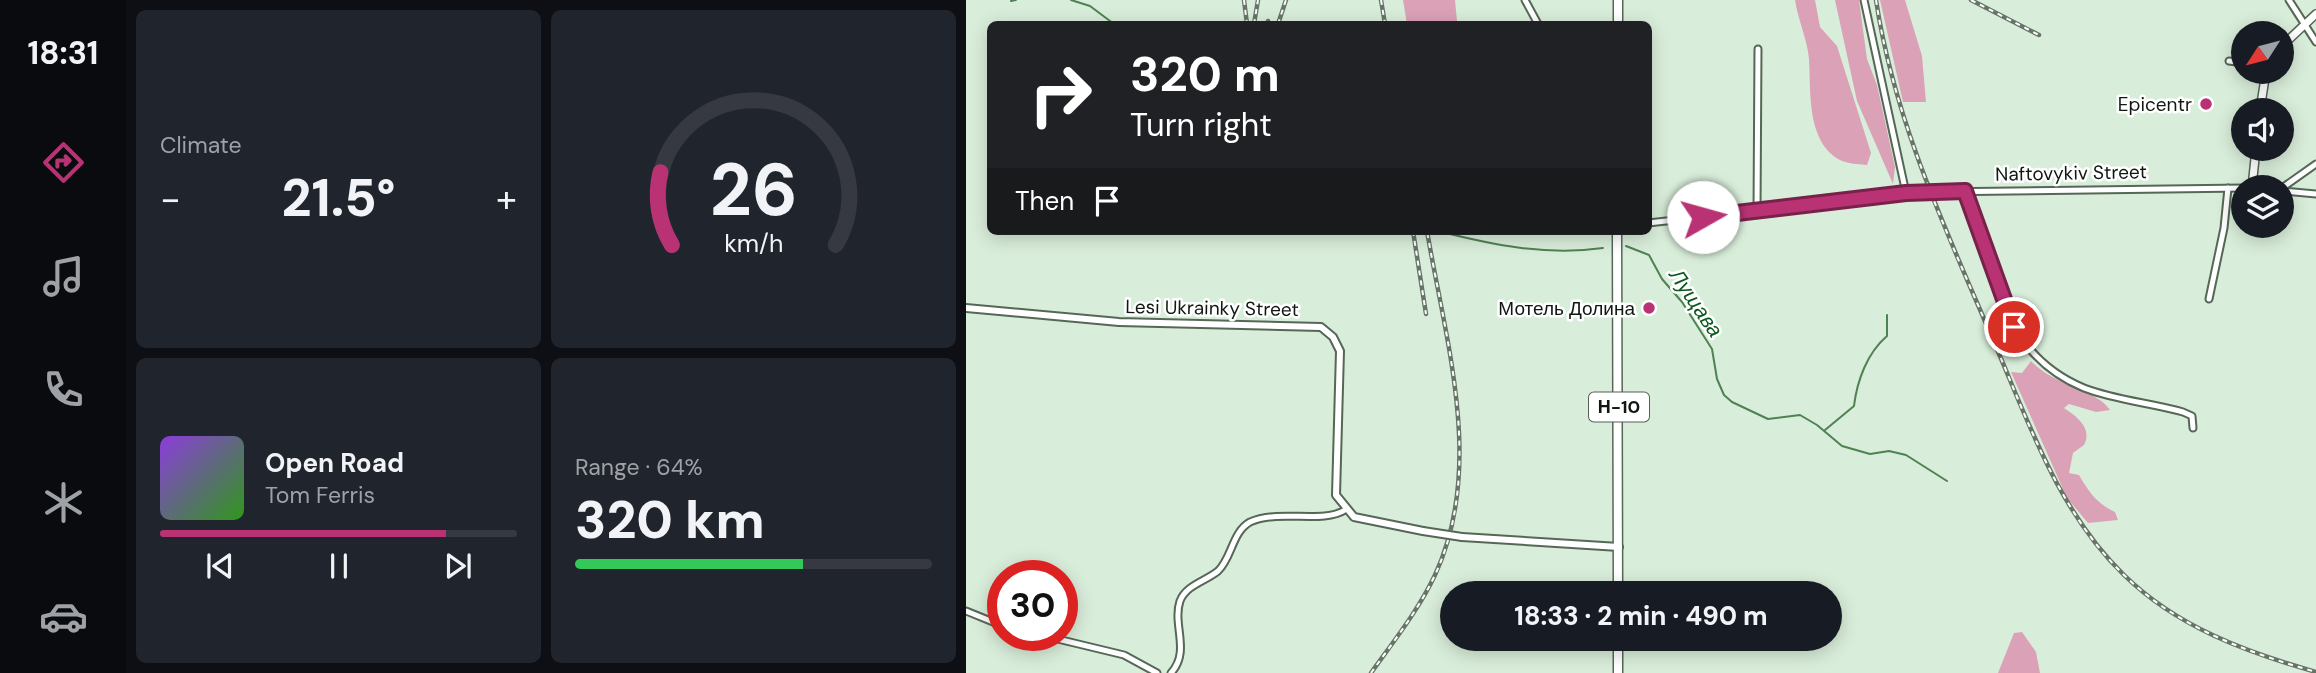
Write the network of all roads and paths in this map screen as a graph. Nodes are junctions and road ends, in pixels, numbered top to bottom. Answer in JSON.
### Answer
{"nodes":[{"id":1,"x":1525,"y":0,"type":"edge"},
{"id":2,"x":1618,"y":0,"type":"edge"},
{"id":3,"x":1864,"y":0,"type":"edge"},
{"id":4,"x":2289,"y":0,"type":"edge"},
{"id":5,"x":2316,"y":14,"type":"edge"},
{"id":6,"x":1536,"y":21,"type":"edge"},
{"id":7,"x":1618,"y":21,"type":"edge"},
{"id":8,"x":2304,"y":23,"type":"junction"},
{"id":9,"x":2294,"y":33,"type":"edge"},
{"id":10,"x":2316,"y":41,"type":"edge"},
{"id":11,"x":1758,"y":49,"type":"dead end"},
{"id":12,"x":2316,"y":164,"type":"edge"},
{"id":13,"x":2294,"y":180,"type":"edge"},
{"id":14,"x":2228,"y":188,"type":"joint"},
{"id":15,"x":1965,"y":191,"type":"junction"},
{"id":16,"x":2294,"y":191,"type":"edge"},
{"id":17,"x":1906,"y":193,"type":"junction"},
{"id":18,"x":2316,"y":194,"type":"edge"},
{"id":19,"x":1757,"y":211,"type":"junction"},
{"id":20,"x":1652,"y":223,"type":"edge"},
{"id":21,"x":1617,"y":235,"type":"edge"},
{"id":22,"x":2209,"y":299,"type":"dead end"},
{"id":23,"x":966,"y":308,"type":"edge"},
{"id":24,"x":2193,"y":428,"type":"dead end"},
{"id":25,"x":1345,"y":510,"type":"junction"},
{"id":26,"x":1619,"y":547,"type":"junction"},
{"id":27,"x":1618,"y":581,"type":"edge"},
{"id":28,"x":966,"y":611,"type":"edge"},
{"id":29,"x":987,"y":620,"type":"edge"},
{"id":30,"x":1078,"y":644,"type":"edge"},
{"id":31,"x":1618,"y":651,"type":"edge"},
{"id":32,"x":1157,"y":673,"type":"edge"},
{"id":33,"x":1171,"y":673,"type":"edge"},
{"id":34,"x":1618,"y":673,"type":"edge"}],
"edges":[{"from":1,"to":6,"type":"street"},
{"from":2,"to":7,"type":"main road"},
{"from":3,"to":17,"type":"street"},
{"from":4,"to":8,"type":"street"},
{"from":5,"to":8,"type":"main road"},
{"from":8,"to":9,"type":"main road"},
{"from":8,"to":10,"type":"street"},
{"from":11,"to":19,"type":"street"},
{"from":12,"to":13,"type":"street"},
{"from":14,"to":15,"type":"street","name":"Naftovykiv Street"},
{"from":14,"to":22,"type":"street"},
{"from":15,"to":17,"type":"street","name":"Naftovykiv Street"},
{"from":15,"to":24,"type":"street"},
{"from":16,"to":18,"type":"street"},
{"from":17,"to":19,"type":"street","name":"Naftovykiv Street"},
{"from":19,"to":20,"type":"street","name":"Naftovykiv Street"},
{"from":21,"to":26,"type":"main road","number":"Н-10"},
{"from":23,"to":25,"type":"street","name":"Lesi Ukrainky Street"},
{"from":25,"to":26,"type":"street","bridge":true},
{"from":25,"to":33,"type":"street"},
{"from":26,"to":27,"type":"main road","number":"Н-10"},
{"from":28,"to":29,"type":"street"},
{"from":30,"to":32,"type":"street"},
{"from":31,"to":34,"type":"main road"}]}
